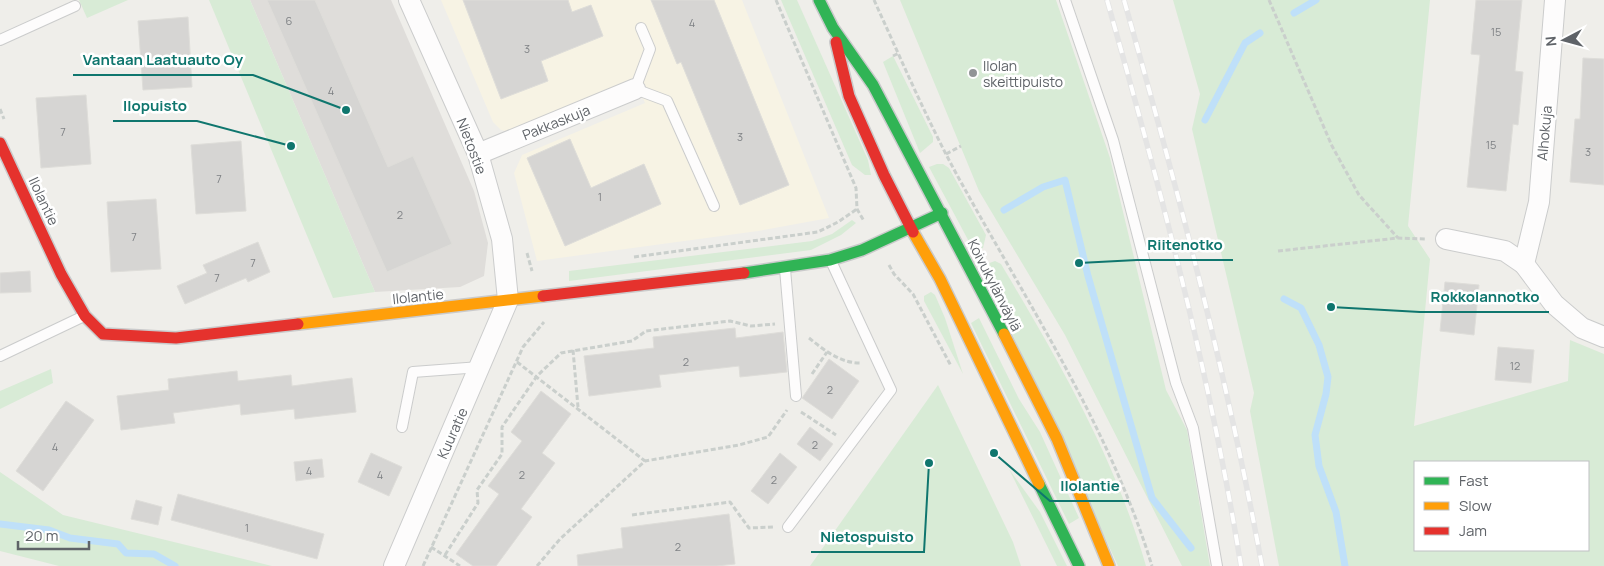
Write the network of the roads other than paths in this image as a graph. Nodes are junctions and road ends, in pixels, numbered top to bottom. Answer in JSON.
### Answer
{"nodes":[{"id":1,"x":409,"y":0,"type":"edge"},
{"id":2,"x":819,"y":0,"type":"edge"},
{"id":3,"x":1065,"y":0,"type":"edge"},
{"id":4,"x":1555,"y":0,"type":"edge"},
{"id":5,"x":75,"y":6,"type":"dead end"},
{"id":6,"x":641,"y":28,"type":"dead end"},
{"id":7,"x":833,"y":28,"type":"junction"},
{"id":8,"x":0,"y":40,"type":"edge"},
{"id":9,"x":635,"y":89,"type":"junction"},
{"id":10,"x":0,"y":143,"type":"edge"},
{"id":11,"x":478,"y":154,"type":"junction"},
{"id":12,"x":714,"y":206,"type":"dead end"},
{"id":13,"x":942,"y":213,"type":"junction"},
{"id":14,"x":910,"y":228,"type":"junction"},
{"id":15,"x":1446,"y":239,"type":"road end"},
{"id":16,"x":830,"y":260,"type":"junction"},
{"id":17,"x":1524,"y":264,"type":"junction"},
{"id":18,"x":785,"y":268,"type":"junction"},
{"id":19,"x":508,"y":300,"type":"junction"},
{"id":20,"x":85,"y":316,"type":"junction"},
{"id":21,"x":1604,"y":337,"type":"edge"},
{"id":22,"x":0,"y":356,"type":"edge"},
{"id":23,"x":480,"y":367,"type":"junction"},
{"id":24,"x":796,"y":396,"type":"road end"},
{"id":25,"x":402,"y":427,"type":"dead end"},
{"id":26,"x":788,"y":527,"type":"road end"},
{"id":27,"x":394,"y":566,"type":"edge"},
{"id":28,"x":1079,"y":566,"type":"edge"},
{"id":29,"x":1109,"y":566,"type":"edge"},
{"id":30,"x":1217,"y":566,"type":"edge"}],
"edges":[{"from":1,"to":11,"type":"street","name":"Nietostie"},
{"from":2,"to":7,"type":"main road","name":"Koivukylänväylä"},
{"from":3,"to":30,"type":"lane"},
{"from":4,"to":17,"type":"street","name":"Alhokuja"},
{"from":5,"to":8,"type":"lane"},
{"from":6,"to":9,"type":"lane"},
{"from":7,"to":13,"type":"main road","name":"Koivukylänväylä"},
{"from":7,"to":14,"type":"main road","name":"Koivukylänväylä"},
{"from":9,"to":11,"type":"street","name":"Pakkaskuja"},
{"from":9,"to":12,"type":"lane"},
{"from":10,"to":20,"type":"main road","name":"Ilolantie"},
{"from":11,"to":19,"type":"street","name":"Nietostie"},
{"from":13,"to":14,"type":"main road","name":"Ilolantie"},
{"from":13,"to":29,"type":"main road","name":"Koivukylänväylä"},
{"from":14,"to":16,"type":"main road","name":"Ilolantie"},
{"from":14,"to":28,"type":"main road","name":"Koivukylänväylä"},
{"from":15,"to":17,"type":"street"},
{"from":16,"to":18,"type":"main road","name":"Ilolantie"},
{"from":16,"to":26,"type":"lane"},
{"from":17,"to":21,"type":"street"},
{"from":18,"to":19,"type":"main road","name":"Ilolantie"},
{"from":18,"to":24,"type":"lane"},
{"from":19,"to":20,"type":"main road","name":"Ilolantie"},
{"from":19,"to":23,"type":"street","name":"Kuuratie"},
{"from":20,"to":22,"type":"lane"},
{"from":23,"to":25,"type":"lane"},
{"from":23,"to":27,"type":"street","name":"Kuuratie"}]}
